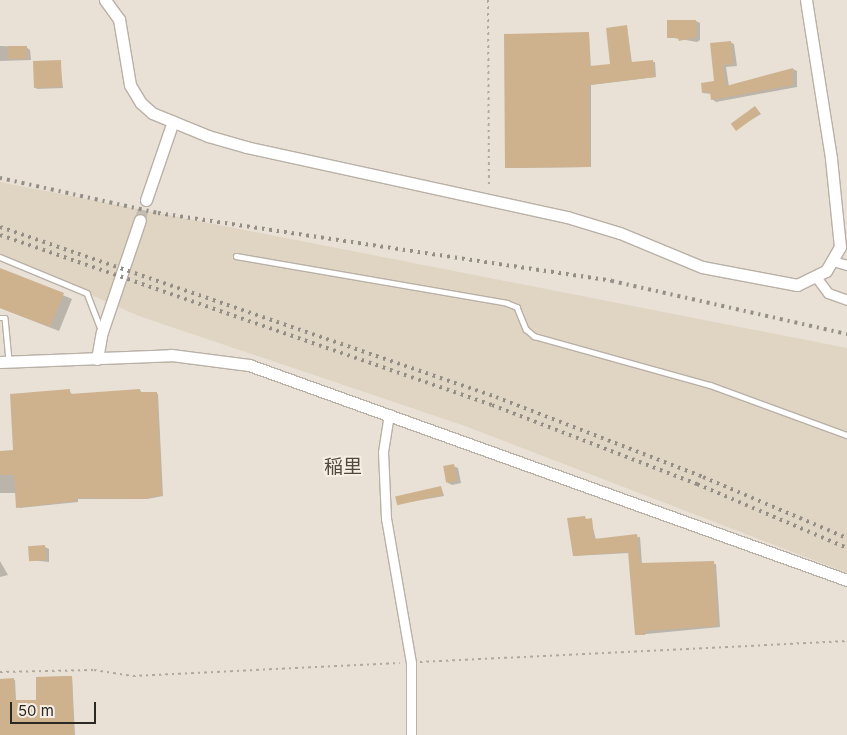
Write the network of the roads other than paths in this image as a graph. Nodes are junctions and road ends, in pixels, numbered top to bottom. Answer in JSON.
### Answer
{"nodes":[{"id":1,"x":105,"y":0,"type":"edge"},
{"id":2,"x":806,"y":0,"type":"edge"},
{"id":3,"x":173,"y":121,"type":"junction"},
{"id":4,"x":146,"y":200,"type":"tunnel mouth"},
{"id":5,"x":140,"y":220,"type":"tunnel mouth"},
{"id":6,"x":236,"y":256,"type":"dead end"},
{"id":7,"x":0,"y":257,"type":"edge"},
{"id":8,"x":833,"y":261,"type":"junction"},
{"id":9,"x":847,"y":265,"type":"edge"},
{"id":10,"x":816,"y":277,"type":"junction"},
{"id":11,"x":847,"y":300,"type":"edge"},
{"id":12,"x":0,"y":318,"type":"edge"},
{"id":13,"x":102,"y":332,"type":"junction"},
{"id":14,"x":97,"y":359,"type":"junction"},
{"id":15,"x":4,"y":362,"type":"edge"},
{"id":16,"x":389,"y":414,"type":"junction"},
{"id":17,"x":847,"y":435,"type":"edge"},
{"id":18,"x":847,"y":580,"type":"edge"},
{"id":19,"x":411,"y":735,"type":"edge"}],
"edges":[{"from":1,"to":3,"type":"street"},
{"from":2,"to":8,"type":"street"},
{"from":3,"to":4,"type":"street"},
{"from":3,"to":10,"type":"street"},
{"from":5,"to":13,"type":"street"},
{"from":6,"to":17,"type":"lane"},
{"from":7,"to":13,"type":"lane"},
{"from":8,"to":9,"type":"street"},
{"from":8,"to":10,"type":"street"},
{"from":10,"to":11,"type":"street"},
{"from":12,"to":15,"type":"lane"},
{"from":13,"to":14,"type":"street"},
{"from":14,"to":15,"type":"street"},
{"from":14,"to":16,"type":"street"},
{"from":16,"to":18,"type":"street"},
{"from":16,"to":19,"type":"street"}]}
